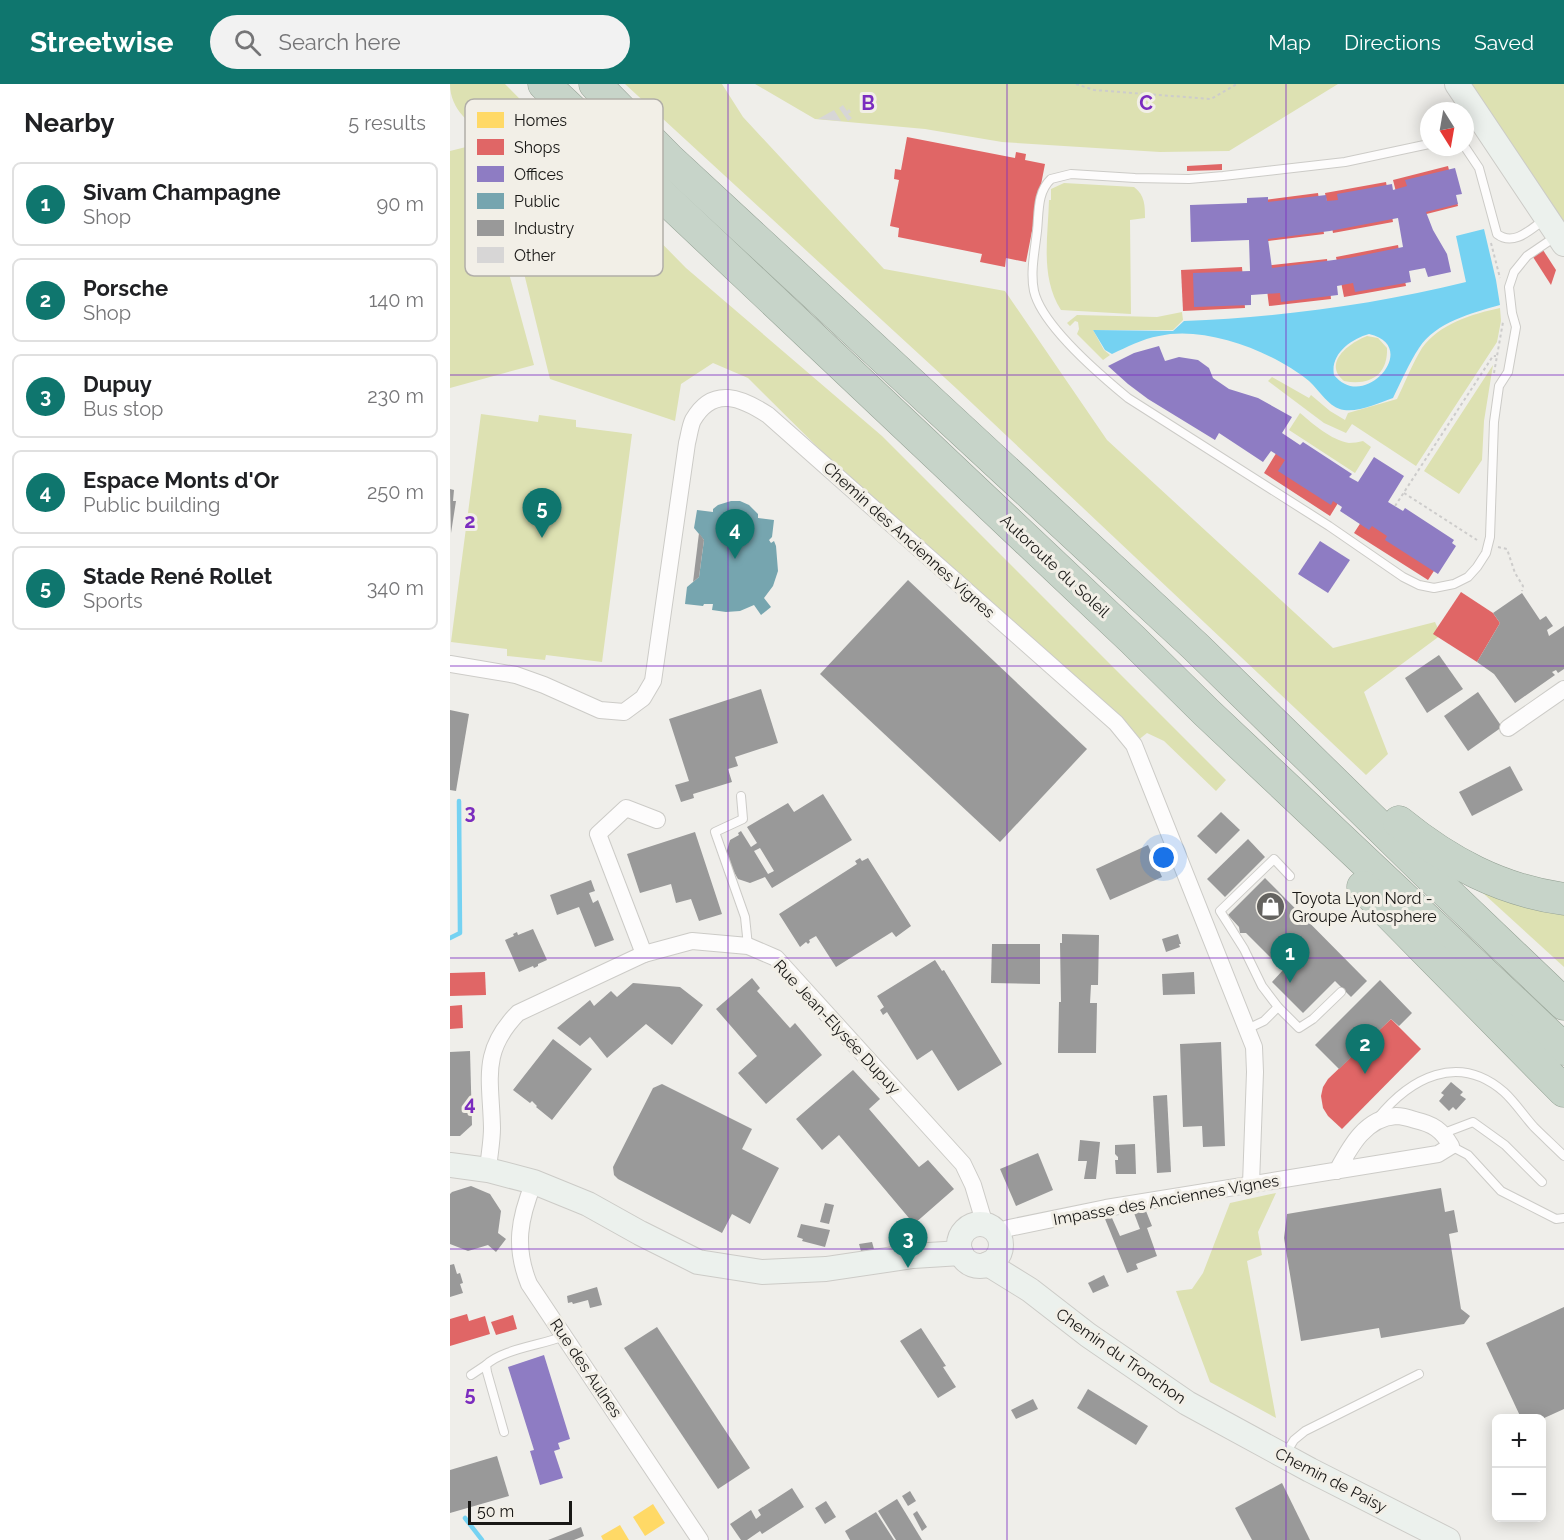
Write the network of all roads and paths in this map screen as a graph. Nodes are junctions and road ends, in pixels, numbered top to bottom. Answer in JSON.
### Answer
{"nodes":[{"id":1,"x":544,"y":84,"type":"edge"},
{"id":2,"x":595,"y":84,"type":"edge"},
{"id":3,"x":1076,"y":84,"type":"edge"},
{"id":4,"x":1237,"y":84,"type":"edge"},
{"id":5,"x":1456,"y":84,"type":"edge"},
{"id":6,"x":1088,"y":86,"type":"edge"},
{"id":7,"x":560,"y":99,"type":"edge"},
{"id":8,"x":610,"y":99,"type":"edge"},
{"id":9,"x":1420,"y":146,"type":"edge"},
{"id":10,"x":663,"y":153,"type":"edge"},
{"id":11,"x":1471,"y":156,"type":"edge"},
{"id":12,"x":663,"y":196,"type":"edge"},
{"id":13,"x":1556,"y":232,"type":"edge"},
{"id":14,"x":1491,"y":243,"type":"dead end"},
{"id":15,"x":1501,"y":282,"type":"dead end"},
{"id":16,"x":1504,"y":319,"type":"dead end"},
{"id":17,"x":1497,"y":356,"type":"junction"},
{"id":18,"x":1493,"y":378,"type":"dead end"},
{"id":19,"x":1404,"y":493,"type":"junction"},
{"id":20,"x":1395,"y":506,"type":"dead end"},
{"id":21,"x":1482,"y":534,"type":"dead end"},
{"id":22,"x":1493,"y":545,"type":"dead end"},
{"id":23,"x":1522,"y":591,"type":"dead end"},
{"id":24,"x":1196,"y":647,"type":"junction"},
{"id":25,"x":450,"y":664,"type":"edge"},
{"id":26,"x":1564,"y":689,"type":"edge"},
{"id":27,"x":1206,"y":712,"type":"junction"},
{"id":28,"x":1508,"y":728,"type":"dead end"},
{"id":29,"x":741,"y":796,"type":"dead end"},
{"id":30,"x":657,"y":820,"type":"dead end"},
{"id":31,"x":1290,"y":876,"type":"dead end"},
{"id":32,"x":1564,"y":899,"type":"edge"},
{"id":33,"x":1220,"y":911,"type":"junction"},
{"id":34,"x":1204,"y":921,"type":"junction"},
{"id":35,"x":748,"y":946,"type":"junction"},
{"id":36,"x":644,"y":954,"type":"junction"},
{"id":37,"x":1341,"y":992,"type":"dead end"},
{"id":38,"x":1564,"y":1004,"type":"edge"},
{"id":39,"x":1278,"y":1007,"type":"junction"},
{"id":40,"x":1247,"y":1029,"type":"junction"},
{"id":41,"x":1564,"y":1049,"type":"edge"},
{"id":42,"x":1564,"y":1091,"type":"edge"},
{"id":43,"x":1375,"y":1121,"type":"junction"},
{"id":44,"x":1447,"y":1139,"type":"junction"},
{"id":45,"x":1564,"y":1156,"type":"edge"},
{"id":46,"x":450,"y":1165,"type":"edge"},
{"id":47,"x":488,"y":1170,"type":"junction"},
{"id":48,"x":1337,"y":1171,"type":"junction"},
{"id":49,"x":534,"y":1182,"type":"junction"},
{"id":50,"x":1542,"y":1182,"type":"dead end"},
{"id":51,"x":1251,"y":1184,"type":"junction"},
{"id":52,"x":1564,"y":1218,"type":"edge"},
{"id":53,"x":980,"y":1242,"type":"junction"},
{"id":54,"x":564,"y":1336,"type":"junction"},
{"id":55,"x":486,"y":1365,"type":"junction"},
{"id":56,"x":1419,"y":1374,"type":"dead end"},
{"id":57,"x":471,"y":1375,"type":"dead end"},
{"id":58,"x":1214,"y":1419,"type":"joint"},
{"id":59,"x":504,"y":1432,"type":"dead end"},
{"id":60,"x":1285,"y":1456,"type":"junction"},
{"id":61,"x":700,"y":1540,"type":"edge"},
{"id":62,"x":1448,"y":1540,"type":"edge"}],
"edges":[{"from":1,"to":7,"type":"highway","name":"Autoroute du Soleil"},
{"from":2,"to":8,"type":"highway"},
{"from":3,"to":6,"type":"path"},
{"from":4,"to":6,"type":"path"},
{"from":5,"to":13,"type":"street"},
{"from":9,"to":13,"type":"lane"},
{"from":10,"to":24,"type":"highway"},
{"from":11,"to":13,"type":"lane"},
{"from":12,"to":27,"type":"highway","name":"Autoroute du Soleil"},
{"from":14,"to":15,"type":"path"},
{"from":16,"to":17,"type":"path"},
{"from":17,"to":18,"type":"path"},
{"from":17,"to":19,"type":"path"},
{"from":19,"to":20,"type":"path"},
{"from":19,"to":21,"type":"path"},
{"from":22,"to":23,"type":"path"},
{"from":24,"to":32,"type":"highway"},
{"from":24,"to":38,"type":"highway"},
{"from":25,"to":34,"type":"street","name":"Chemin des Anciennes Vignes"},
{"from":26,"to":28,"type":"street"},
{"from":27,"to":41,"type":"highway","name":"Autoroute du Soleil"},
{"from":27,"to":42,"type":"highway"},
{"from":29,"to":35,"type":"lane"},
{"from":30,"to":36,"type":"street"},
{"from":31,"to":33,"type":"lane"},
{"from":33,"to":34,"type":"lane"},
{"from":33,"to":39,"type":"lane"},
{"from":34,"to":40,"type":"street","name":"Chemin des Anciennes Vignes"},
{"from":35,"to":36,"type":"street","name":"Rue Jean-Elysée Dupuy"},
{"from":35,"to":53,"type":"street","name":"Rue Jean-Elysée Dupuy"},
{"from":36,"to":47,"type":"street","name":"Rue Jean-Elysée Dupuy"},
{"from":37,"to":39,"type":"lane"},
{"from":39,"to":40,"type":"lane"},
{"from":40,"to":51,"type":"street","name":"Chemin des Anciennes Vignes"},
{"from":43,"to":44,"type":"street"},
{"from":43,"to":45,"type":"lane"},
{"from":43,"to":48,"type":"street"},
{"from":44,"to":48,"type":"street","name":"Impasse des Anciennes Vignes"},
{"from":44,"to":50,"type":"lane"},
{"from":44,"to":52,"type":"lane"},
{"from":46,"to":47,"type":"street"},
{"from":47,"to":49,"type":"street"},
{"from":48,"to":51,"type":"street","name":"Impasse des Anciennes Vignes"},
{"from":49,"to":53,"type":"street"},
{"from":49,"to":54,"type":"street","name":"Rue des Aulnes"},
{"from":51,"to":53,"type":"street","name":"Impasse des Anciennes Vignes"},
{"from":53,"to":58,"type":"street","name":"Chemin du Tronchon"},
{"from":54,"to":55,"type":"lane"},
{"from":54,"to":61,"type":"street","name":"Rue des Aulnes"},
{"from":55,"to":57,"type":"lane"},
{"from":55,"to":59,"type":"lane"},
{"from":56,"to":60,"type":"lane"},
{"from":58,"to":60,"type":"street","name":"Chemin de Paisy"},
{"from":60,"to":62,"type":"street","name":"Chemin de Paisy"}]}
